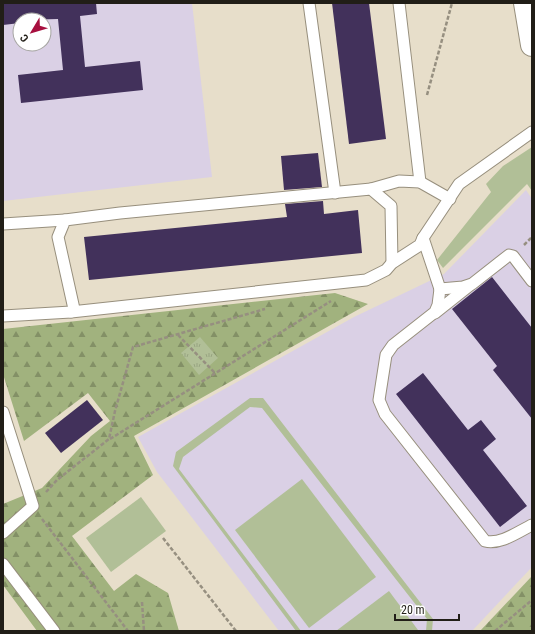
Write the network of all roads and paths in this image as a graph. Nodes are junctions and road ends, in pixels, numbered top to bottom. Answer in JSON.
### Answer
{"nodes":[{"id":1,"x":309,"y":3,"type":"edge"},
{"id":2,"x":399,"y":3,"type":"edge"},
{"id":3,"x":452,"y":3,"type":"edge"},
{"id":4,"x":526,"y":3,"type":"edge"},
{"id":5,"x":531,"y":32,"type":"edge"},
{"id":6,"x":426,"y":97,"type":"dead end"},
{"id":7,"x":532,"y":132,"type":"edge"},
{"id":8,"x":420,"y":182,"type":"junction"},
{"id":9,"x":371,"y":189,"type":"junction"},
{"id":10,"x":335,"y":193,"type":"junction"},
{"id":11,"x":450,"y":199,"type":"junction"},
{"id":12,"x":65,"y":220,"type":"junction"},
{"id":13,"x":3,"y":224,"type":"edge"},
{"id":14,"x":423,"y":238,"type":"junction"},
{"id":15,"x":392,"y":263,"type":"junction"},
{"id":16,"x":532,"y":280,"type":"edge"},
{"id":17,"x":476,"y":281,"type":"junction"},
{"id":18,"x":440,"y":289,"type":"junction"},
{"id":19,"x":333,"y":300,"type":"dead end"},
{"id":20,"x":268,"y":308,"type":"dead end"},
{"id":21,"x":71,"y":312,"type":"junction"},
{"id":22,"x":3,"y":316,"type":"edge"},
{"id":23,"x":432,"y":316,"type":"junction"},
{"id":24,"x":177,"y":335,"type":"junction"},
{"id":25,"x":215,"y":373,"type":"junction"},
{"id":26,"x":3,"y":412,"type":"edge"},
{"id":27,"x":109,"y":439,"type":"junction"},
{"id":28,"x":33,"y":506,"type":"junction"},
{"id":29,"x":532,"y":525,"type":"edge"},
{"id":30,"x":3,"y":533,"type":"edge"},
{"id":31,"x":163,"y":538,"type":"dead end"},
{"id":32,"x":3,"y":564,"type":"edge"},
{"id":33,"x":532,"y":600,"type":"edge"},
{"id":34,"x":142,"y":602,"type":"dead end"},
{"id":35,"x":54,"y":631,"type":"edge"},
{"id":36,"x":128,"y":631,"type":"edge"},
{"id":37,"x":144,"y":631,"type":"edge"},
{"id":38,"x":236,"y":631,"type":"edge"},
{"id":39,"x":495,"y":631,"type":"edge"}],
"edges":[{"from":1,"to":10,"type":"lane"},
{"from":2,"to":8,"type":"lane"},
{"from":3,"to":6,"type":"path"},
{"from":4,"to":5,"type":"street"},
{"from":7,"to":11,"type":"lane"},
{"from":8,"to":9,"type":"lane"},
{"from":8,"to":11,"type":"lane"},
{"from":9,"to":10,"type":"lane"},
{"from":9,"to":15,"type":"lane"},
{"from":10,"to":12,"type":"lane"},
{"from":11,"to":14,"type":"lane"},
{"from":12,"to":13,"type":"lane"},
{"from":12,"to":21,"type":"lane"},
{"from":14,"to":15,"type":"lane"},
{"from":14,"to":18,"type":"lane"},
{"from":15,"to":21,"type":"lane"},
{"from":16,"to":17,"type":"lane"},
{"from":17,"to":18,"type":"lane"},
{"from":17,"to":23,"type":"lane"},
{"from":18,"to":23,"type":"lane"},
{"from":19,"to":25,"type":"path"},
{"from":20,"to":24,"type":"path"},
{"from":21,"to":22,"type":"lane"},
{"from":23,"to":29,"type":"lane"},
{"from":24,"to":25,"type":"path"},
{"from":24,"to":27,"type":"path"},
{"from":25,"to":27,"type":"path"},
{"from":26,"to":28,"type":"lane"},
{"from":27,"to":28,"type":"path"},
{"from":28,"to":30,"type":"lane"},
{"from":28,"to":36,"type":"path"},
{"from":31,"to":38,"type":"path"},
{"from":32,"to":35,"type":"lane"},
{"from":33,"to":39,"type":"path"},
{"from":34,"to":37,"type":"path"}]}
